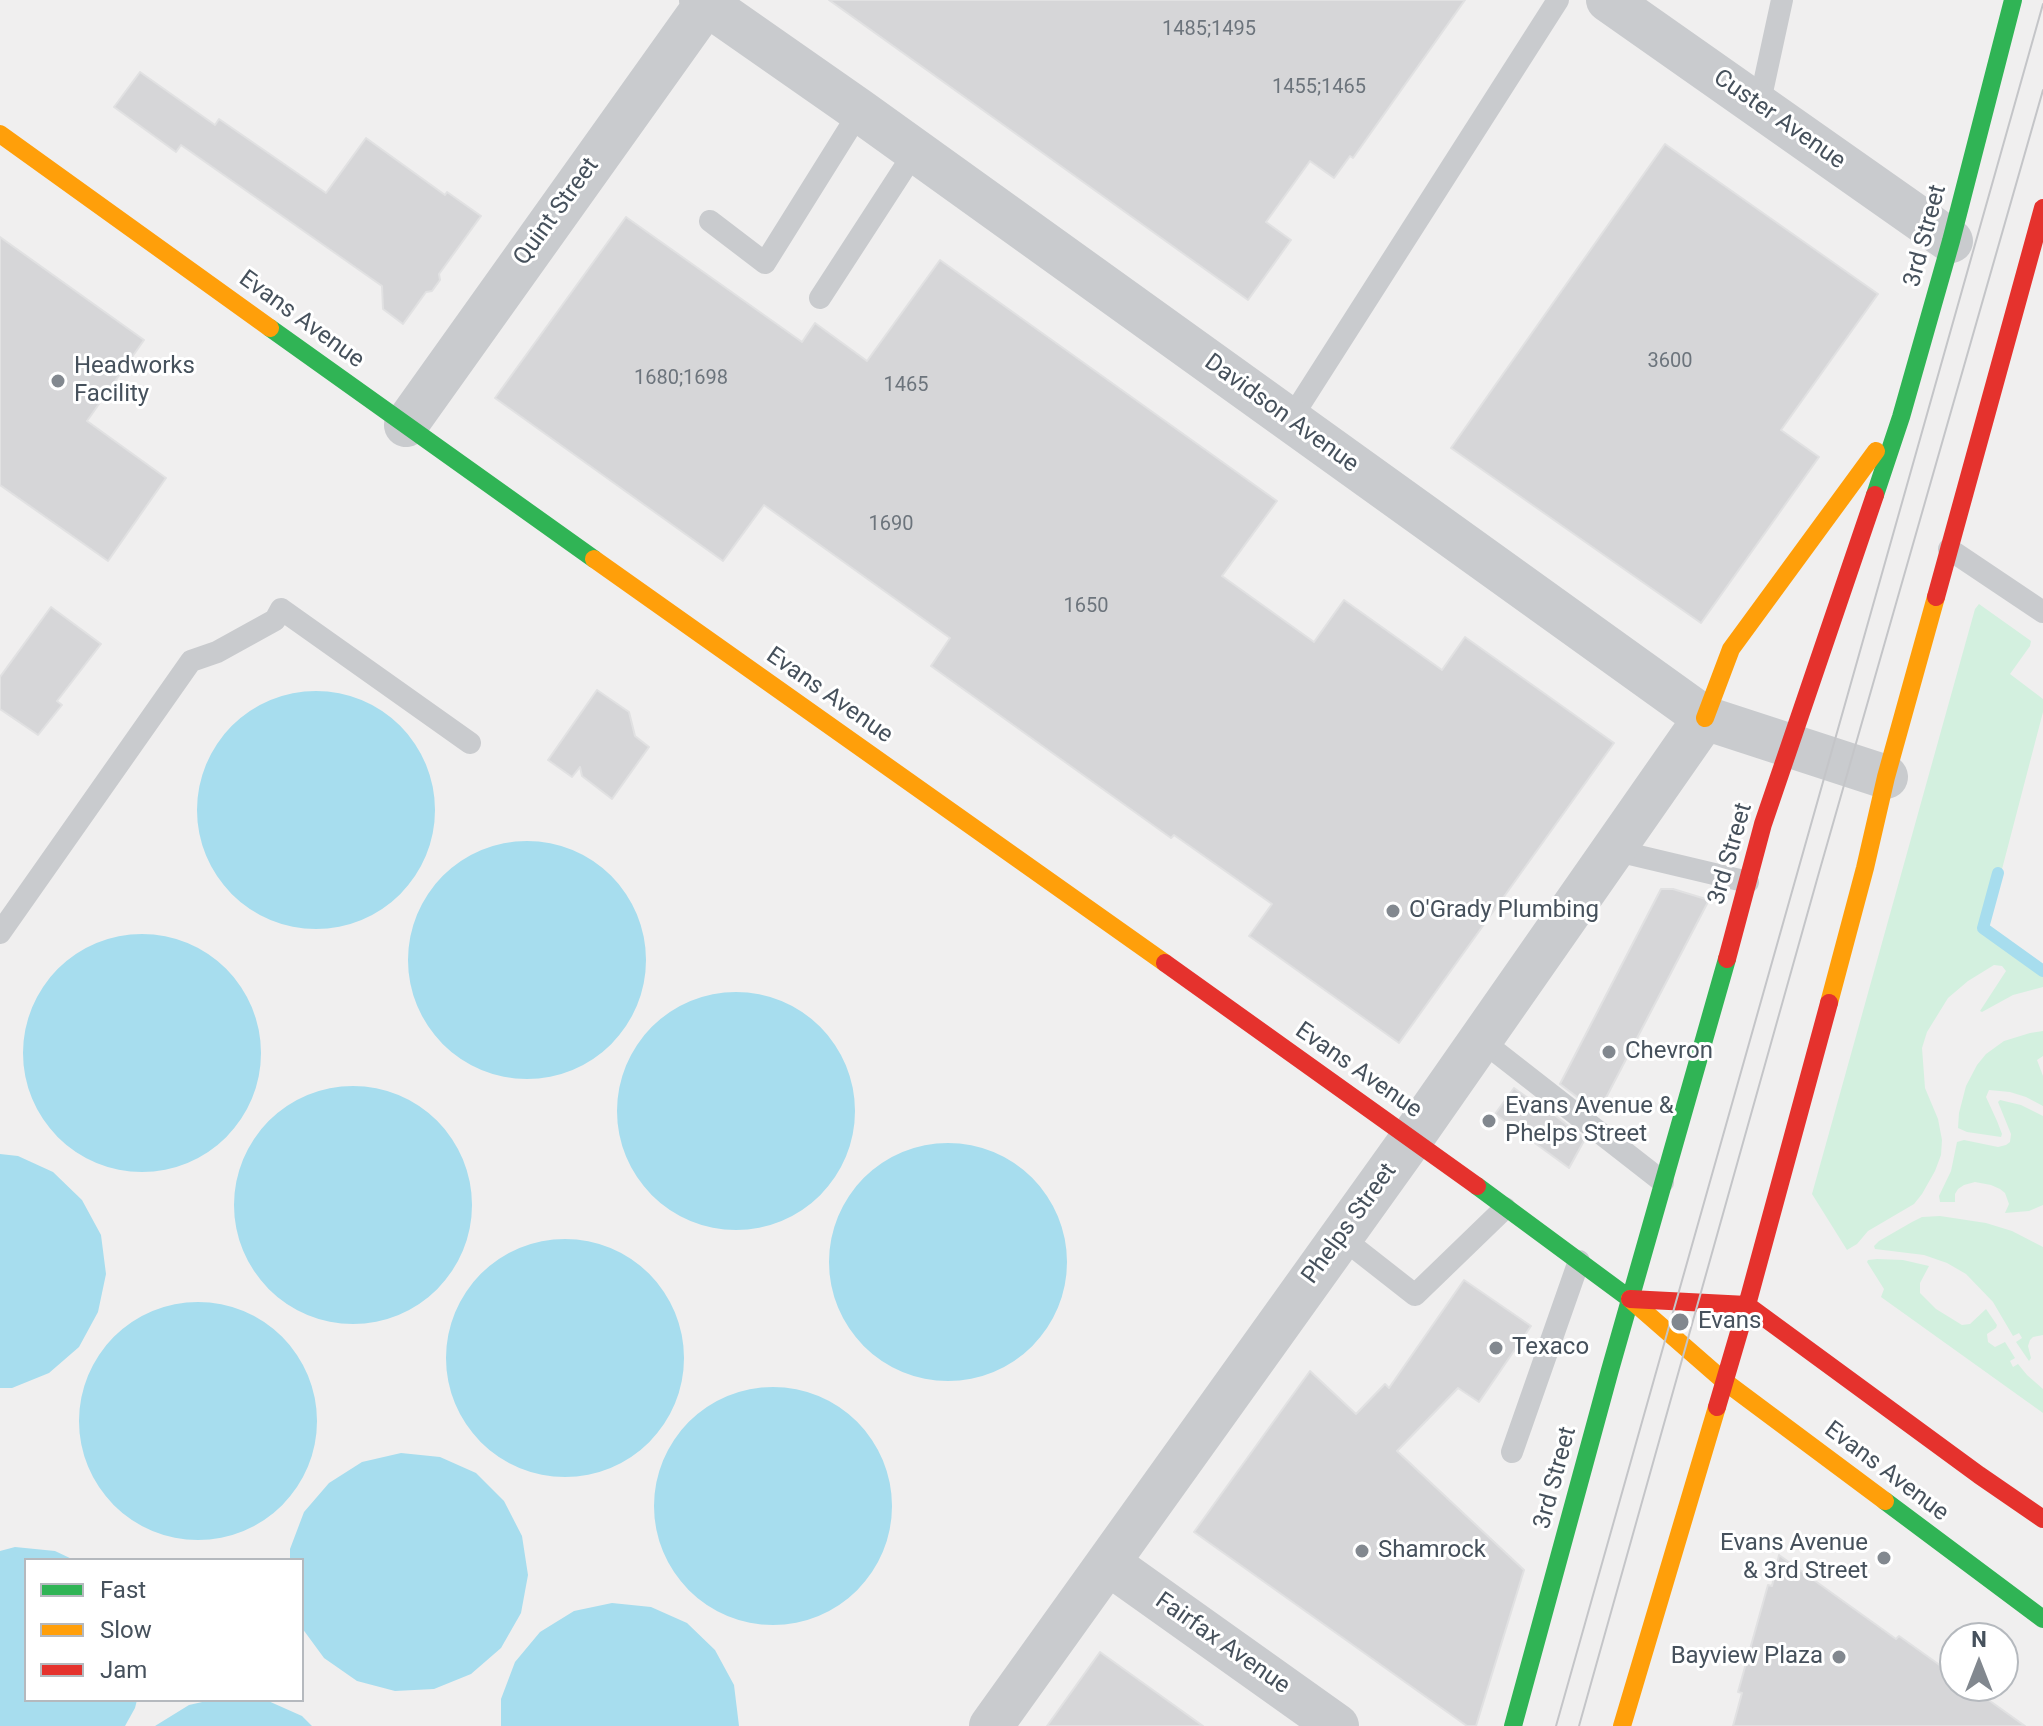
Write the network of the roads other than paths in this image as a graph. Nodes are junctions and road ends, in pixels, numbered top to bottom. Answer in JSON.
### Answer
{"nodes":[{"id":1,"x":1558,"y":0,"type":"edge"},
{"id":2,"x":1608,"y":0,"type":"edge"},
{"id":3,"x":1782,"y":0,"type":"edge"},
{"id":4,"x":2013,"y":0,"type":"edge"},
{"id":5,"x":706,"y":1,"type":"edge"},
{"id":6,"x":1759,"y":106,"type":"junction"},
{"id":7,"x":860,"y":111,"type":"junction"},
{"id":8,"x":0,"y":134,"type":"edge"},
{"id":9,"x":916,"y":150,"type":"junction"},
{"id":10,"x":2043,"y":208,"type":"edge"},
{"id":11,"x":710,"y":221,"type":"dead end"},
{"id":12,"x":1951,"y":241,"type":"junction"},
{"id":13,"x":820,"y":298,"type":"dead end"},
{"id":14,"x":1901,"y":417,"type":"junction"},
{"id":15,"x":1290,"y":420,"type":"junction"},
{"id":16,"x":406,"y":425,"type":"junction"},
{"id":17,"x":1949,"y":549,"type":"junction"},
{"id":18,"x":2043,"y":612,"type":"edge"},
{"id":19,"x":1705,"y":718,"type":"junction"},
{"id":20,"x":470,"y":743,"type":"dead end"},
{"id":21,"x":1790,"y":747,"type":"junction"},
{"id":22,"x":1886,"y":777,"type":"junction"},
{"id":23,"x":1613,"y":850,"type":"junction"},
{"id":24,"x":1748,"y":882,"type":"junction"},
{"id":25,"x":0,"y":933,"type":"edge"},
{"id":26,"x":1481,"y":1040,"type":"junction"},
{"id":27,"x":1412,"y":1138,"type":"junction"},
{"id":28,"x":1663,"y":1182,"type":"junction"},
{"id":29,"x":1505,"y":1208,"type":"junction"},
{"id":30,"x":1341,"y":1237,"type":"junction"},
{"id":31,"x":1579,"y":1261,"type":"junction"},
{"id":32,"x":1630,"y":1299,"type":"junction"},
{"id":33,"x":1747,"y":1305,"type":"junction"},
{"id":34,"x":1724,"y":1381,"type":"junction"},
{"id":35,"x":1512,"y":1452,"type":"dead end"},
{"id":36,"x":2043,"y":1519,"type":"edge"},
{"id":37,"x":1108,"y":1563,"type":"junction"},
{"id":38,"x":2043,"y":1619,"type":"edge"},
{"id":39,"x":991,"y":1726,"type":"edge"},
{"id":40,"x":1337,"y":1726,"type":"edge"},
{"id":41,"x":1513,"y":1726,"type":"edge"},
{"id":42,"x":1622,"y":1726,"type":"edge"}],
"edges":[{"from":1,"to":15,"type":"lane"},
{"from":2,"to":6,"type":"street","name":"Custer Avenue"},
{"from":3,"to":6,"type":"lane"},
{"from":4,"to":12,"type":"main road","name":"3rd Street"},
{"from":5,"to":7,"type":"street","name":"Davidson Avenue"},
{"from":5,"to":16,"type":"street","name":"Quint Street"},
{"from":6,"to":12,"type":"street","name":"Custer Avenue"},
{"from":7,"to":9,"type":"street","name":"Davidson Avenue"},
{"from":7,"to":11,"type":"lane"},
{"from":8,"to":16,"type":"main road","name":"Evans Avenue"},
{"from":9,"to":13,"type":"lane"},
{"from":9,"to":15,"type":"street","name":"Davidson Avenue"},
{"from":10,"to":17,"type":"main road"},
{"from":12,"to":14,"type":"main road","name":"3rd Street"},
{"from":14,"to":19,"type":"main road"},
{"from":14,"to":21,"type":"main road","name":"3rd Street"},
{"from":15,"to":19,"type":"street","name":"Davidson Avenue"},
{"from":16,"to":27,"type":"main road","name":"Evans Avenue"},
{"from":17,"to":18,"type":"lane"},
{"from":17,"to":22,"type":"main road"},
{"from":19,"to":21,"type":"street","name":"Davidson Avenue"},
{"from":19,"to":23,"type":"street","name":"Phelps Street"},
{"from":20,"to":25,"type":"lane"},
{"from":21,"to":22,"type":"street","name":"Davidson Avenue"},
{"from":21,"to":24,"type":"main road","name":"3rd Street"},
{"from":22,"to":33,"type":"main road"},
{"from":23,"to":24,"type":"lane"},
{"from":23,"to":26,"type":"street","name":"Phelps Street"},
{"from":24,"to":28,"type":"main road","name":"3rd Street"},
{"from":26,"to":27,"type":"street","name":"Phelps Street"},
{"from":26,"to":28,"type":"lane"},
{"from":27,"to":29,"type":"main road","name":"Evans Avenue"},
{"from":27,"to":30,"type":"street","name":"Phelps Street"},
{"from":28,"to":32,"type":"main road","name":"3rd Street"},
{"from":29,"to":30,"type":"lane"},
{"from":29,"to":31,"type":"main road","name":"Evans Avenue"},
{"from":30,"to":37,"type":"street","name":"Phelps Street"},
{"from":31,"to":32,"type":"main road","name":"Evans Avenue"},
{"from":31,"to":35,"type":"lane"},
{"from":32,"to":33,"type":"main road"},
{"from":32,"to":34,"type":"main road","name":"Evans Avenue"},
{"from":32,"to":41,"type":"main road","name":"3rd Street"},
{"from":33,"to":34,"type":"main road"},
{"from":33,"to":36,"type":"main road"},
{"from":34,"to":38,"type":"main road","name":"Evans Avenue"},
{"from":34,"to":42,"type":"main road"},
{"from":37,"to":39,"type":"street","name":"Phelps Street"},
{"from":37,"to":40,"type":"street","name":"Fairfax Avenue"}]}
